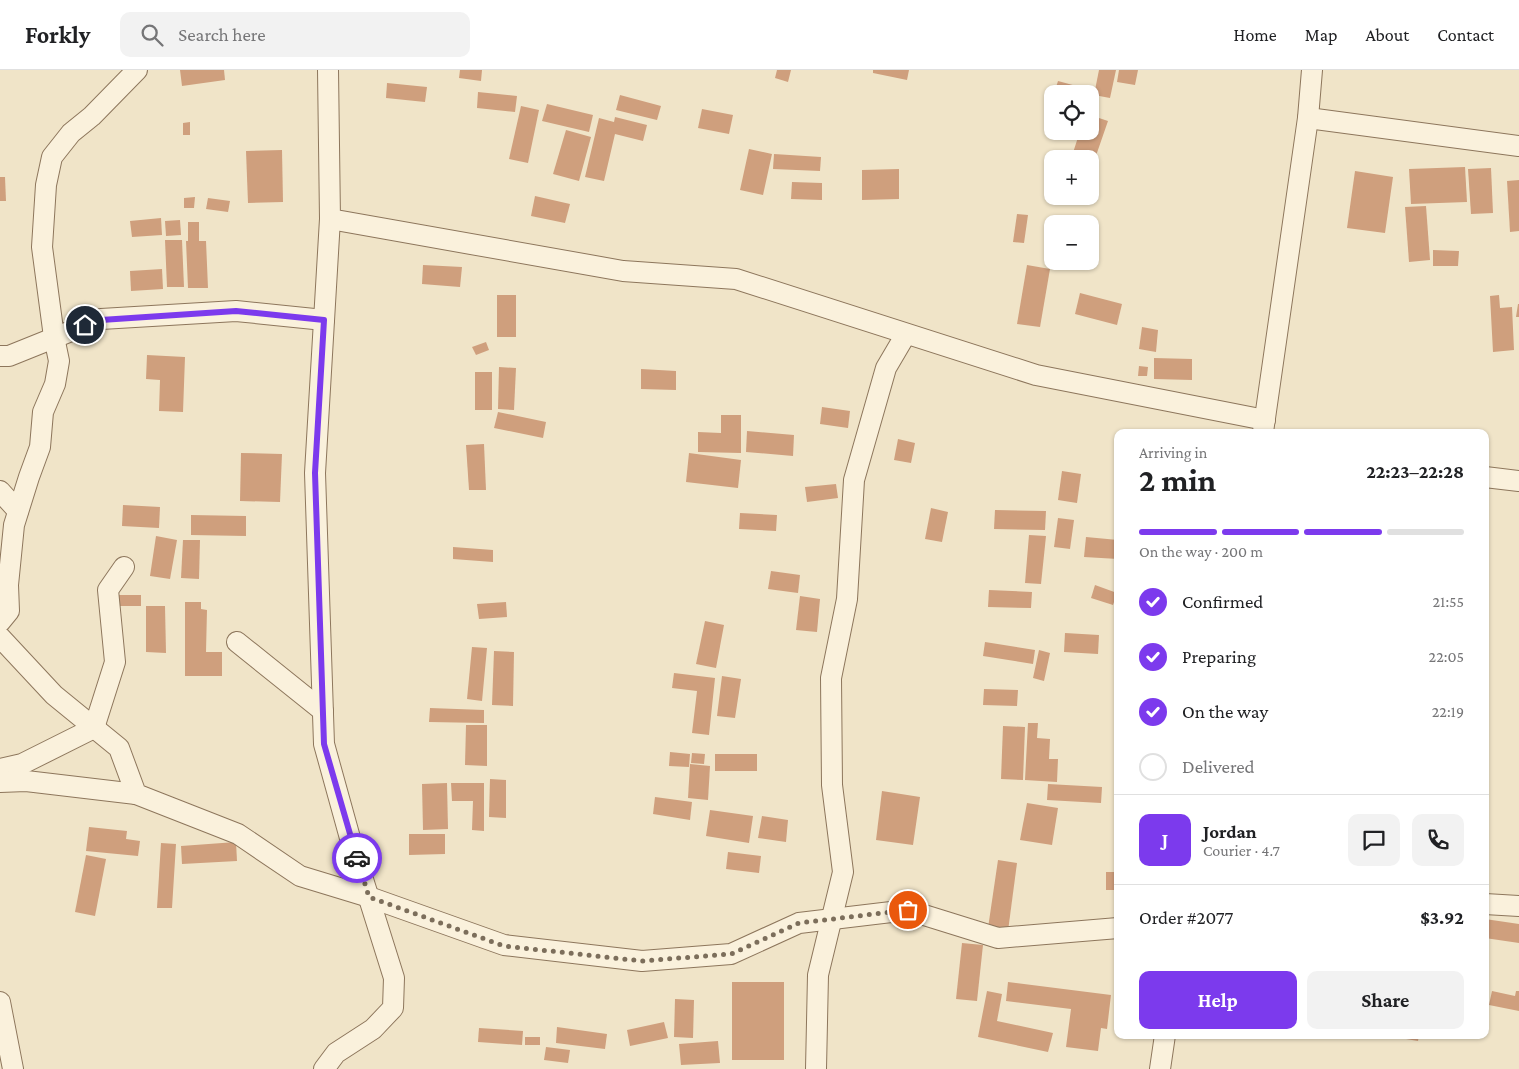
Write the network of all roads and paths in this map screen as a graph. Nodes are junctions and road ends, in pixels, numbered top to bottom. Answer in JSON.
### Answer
{"nodes":[{"id":1,"x":137,"y":70,"type":"edge"},
{"id":2,"x":328,"y":70,"type":"edge"},
{"id":3,"x":1312,"y":70,"type":"edge"},
{"id":4,"x":1308,"y":118,"type":"junction"},
{"id":5,"x":1519,"y":146,"type":"edge"},
{"id":6,"x":330,"y":220,"type":"junction"},
{"id":7,"x":324,"y":320,"type":"junction"},
{"id":8,"x":906,"y":334,"type":"junction"},
{"id":9,"x":54,"y":337,"type":"junction"},
{"id":10,"x":0,"y":356,"type":"edge"},
{"id":11,"x":1264,"y":426,"type":"edge"},
{"id":12,"x":1489,"y":477,"type":"edge"},
{"id":13,"x":1519,"y":481,"type":"edge"},
{"id":14,"x":0,"y":491,"type":"edge"},
{"id":15,"x":18,"y":511,"type":"junction"},
{"id":16,"x":124,"y":567,"type":"dead end"},
{"id":17,"x":0,"y":622,"type":"edge"},
{"id":18,"x":0,"y":637,"type":"edge"},
{"id":19,"x":237,"y":642,"type":"dead end"},
{"id":20,"x":323,"y":711,"type":"junction"},
{"id":21,"x":94,"y":728,"type":"junction"},
{"id":22,"x":0,"y":769,"type":"edge"},
{"id":23,"x":0,"y":782,"type":"edge"},
{"id":24,"x":136,"y":794,"type":"junction"},
{"id":25,"x":369,"y":897,"type":"junction"},
{"id":26,"x":1489,"y":904,"type":"edge"},
{"id":27,"x":1519,"y":906,"type":"edge"},
{"id":28,"x":832,"y":918,"type":"junction"},
{"id":29,"x":1114,"y":928,"type":"edge"},
{"id":30,"x":0,"y":1002,"type":"edge"},
{"id":31,"x":1164,"y":1039,"type":"edge"},
{"id":32,"x":12,"y":1069,"type":"edge"},
{"id":33,"x":324,"y":1069,"type":"edge"},
{"id":34,"x":816,"y":1069,"type":"edge"},
{"id":35,"x":1160,"y":1069,"type":"edge"}],
"edges":[{"from":1,"to":9,"type":"street"},
{"from":2,"to":6,"type":"street"},
{"from":3,"to":4,"type":"street"},
{"from":4,"to":5,"type":"street"},
{"from":4,"to":11,"type":"street"},
{"from":6,"to":7,"type":"street"},
{"from":6,"to":8,"type":"street"},
{"from":7,"to":9,"type":"street"},
{"from":7,"to":20,"type":"street"},
{"from":8,"to":11,"type":"street"},
{"from":8,"to":28,"type":"street"},
{"from":9,"to":10,"type":"street"},
{"from":9,"to":15,"type":"street"},
{"from":12,"to":13,"type":"street"},
{"from":14,"to":15,"type":"street"},
{"from":15,"to":17,"type":"street"},
{"from":16,"to":21,"type":"street"},
{"from":18,"to":21,"type":"street"},
{"from":19,"to":20,"type":"street"},
{"from":20,"to":25,"type":"street"},
{"from":21,"to":22,"type":"street"},
{"from":21,"to":24,"type":"street"},
{"from":23,"to":24,"type":"street"},
{"from":24,"to":25,"type":"street"},
{"from":25,"to":28,"type":"street"},
{"from":25,"to":33,"type":"street"},
{"from":26,"to":27,"type":"street"},
{"from":28,"to":29,"type":"street"},
{"from":28,"to":34,"type":"street"},
{"from":30,"to":32,"type":"street"},
{"from":31,"to":35,"type":"street"}]}
